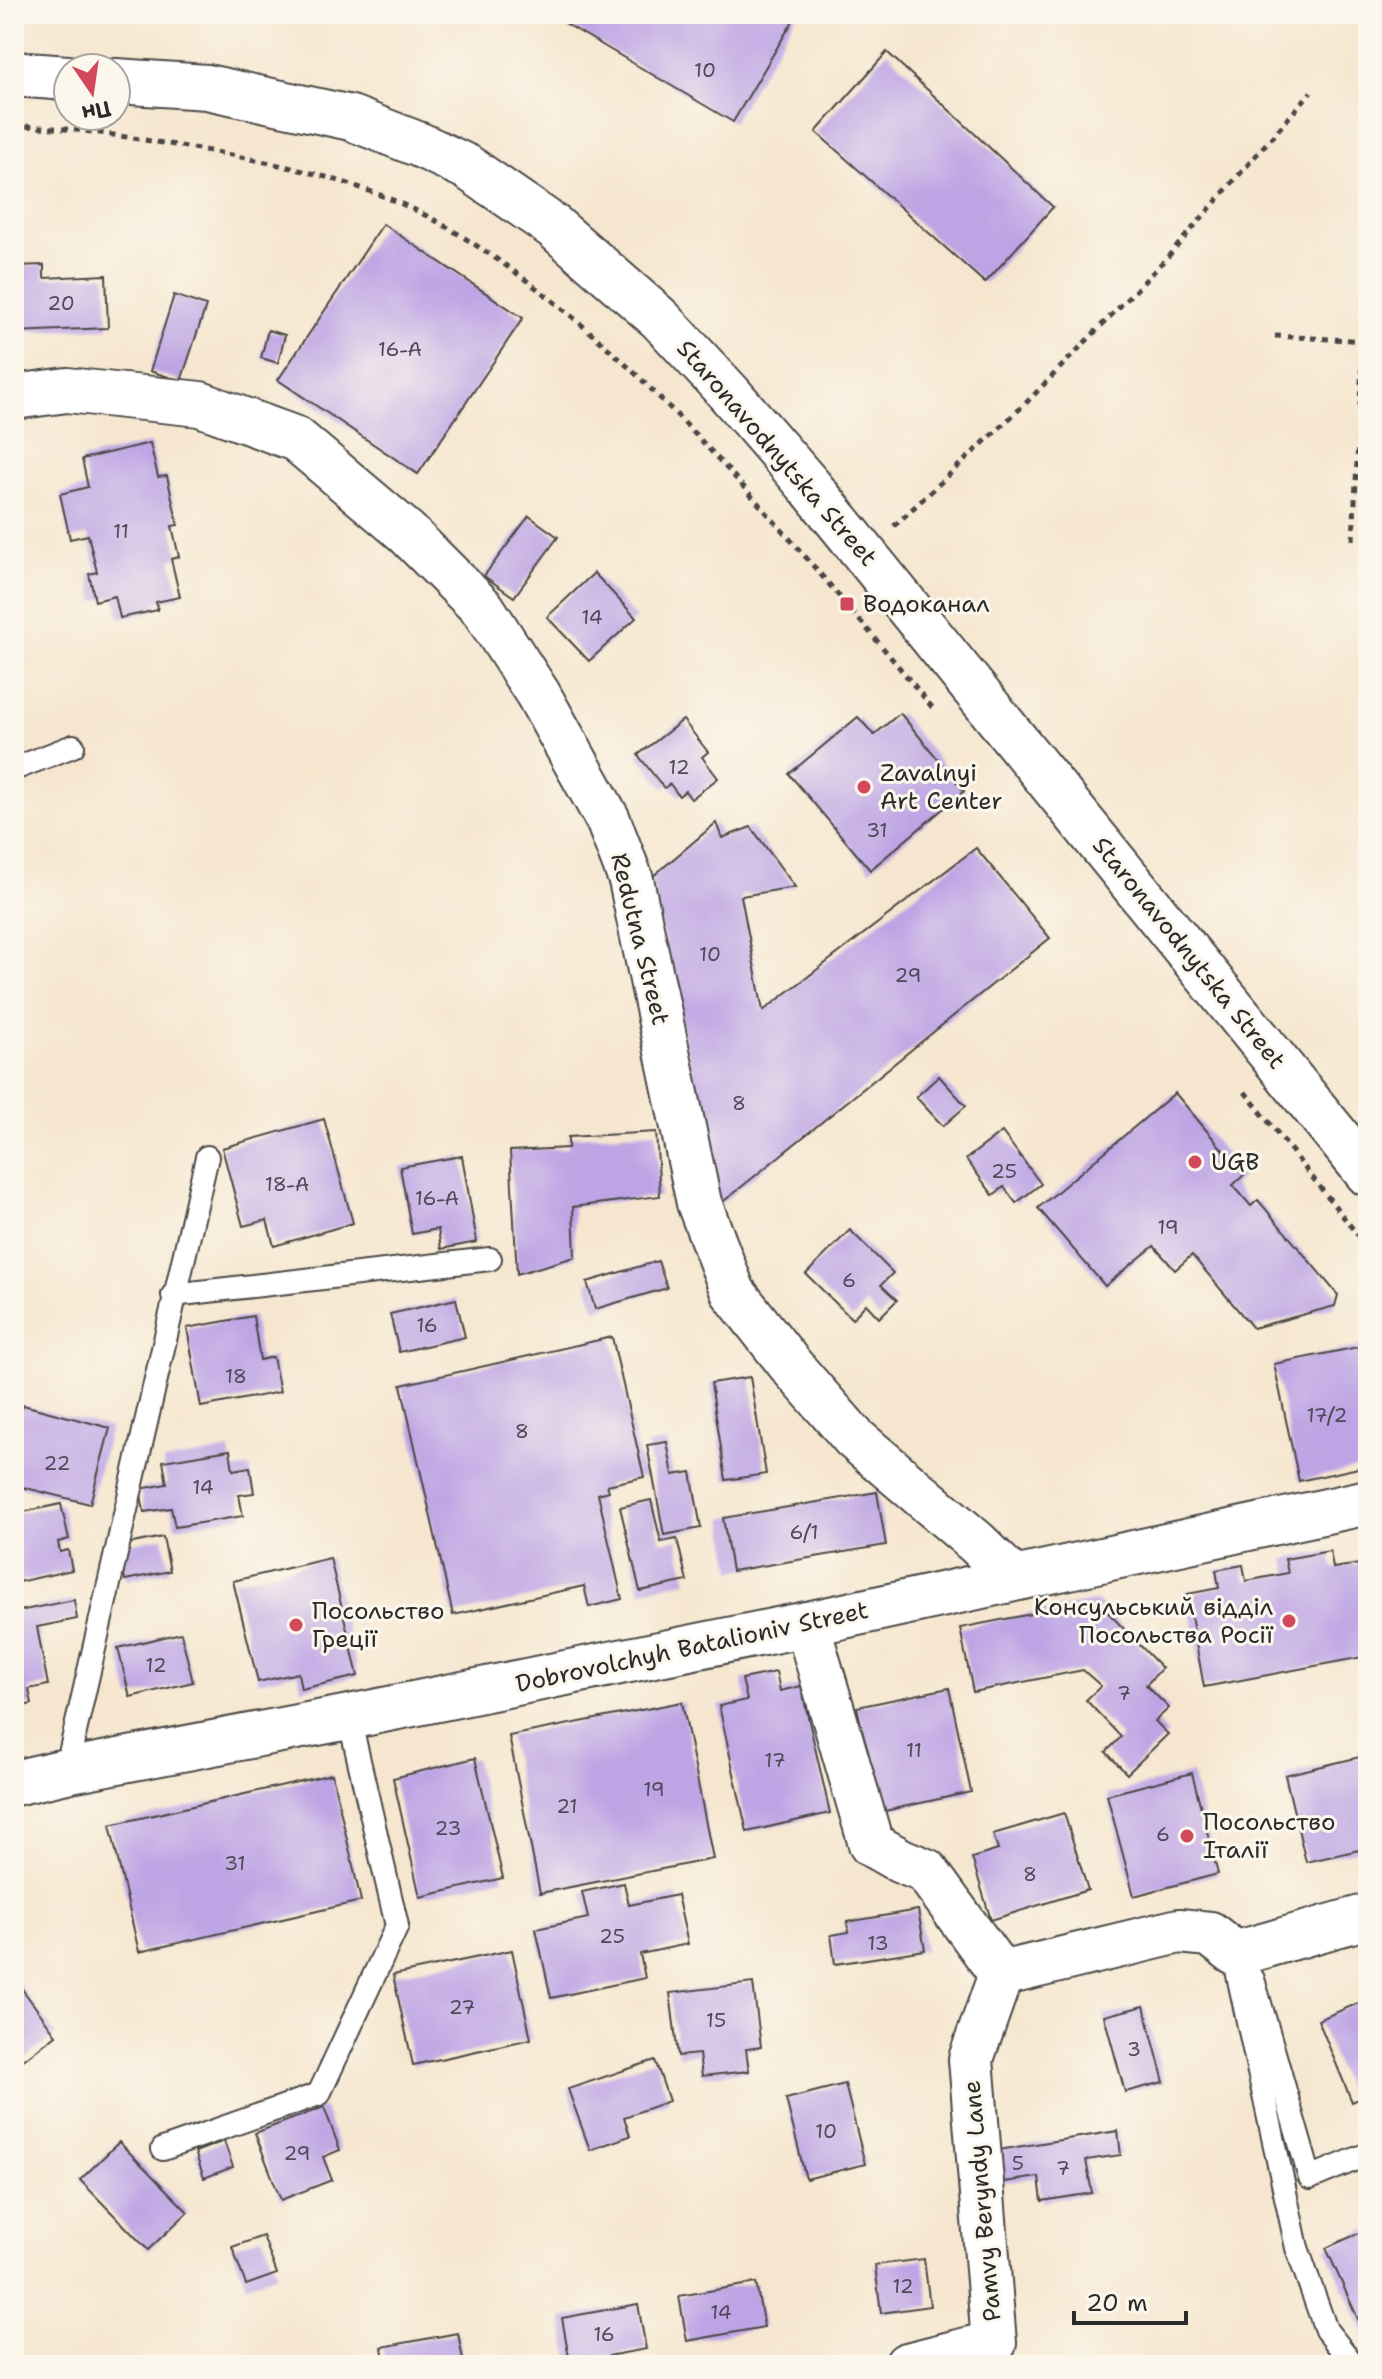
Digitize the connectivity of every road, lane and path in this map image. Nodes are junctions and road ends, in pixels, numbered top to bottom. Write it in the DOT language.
graph roads {
  1 [pos="14,74"];
  2 [pos="52,77"];
  3 [pos="132,82"];
  4 [pos="1311,92"];
  5 [pos="14,126"];
  6 [pos="1368,248"];
  7 [pos="1275,336"];
  8 [pos="1366,341"];
  9 [pos="14,397"];
  10 [pos="894,526"];
  11 [pos="1353,540"];
  12 [pos="938,715"];
  13 [pos="73,746"];
  14 [pos="14,769"];
  15 [pos="1236,1081"];
  16 [pos="207,1157"];
  17 [pos="1368,1174"];
  18 [pos="1368,1248"];
  19 [pos="490,1259"];
  20 [pos="173,1295"];
  21 [pos="1368,1502"];
  22 [pos="1013,1578"];
  23 [pos="807,1624"];
  24 [pos="349,1717"];
  25 [pos="66,1771"];
  26 [pos="14,1783"];
  27 [pos="1368,1916"];
  28 [pos="1239,1952"];
  29 [pos="1001,1974"];
  30 [pos="163,2149"];
  31 [pos="1368,2154"];
  32 [pos="907,2365"];
  33 [pos="1354,2365"];
  1 -- 2 [label="street"];
  3 -- 17 [label="street, Staronavodnytska Street"];
  4 -- 10 [label="path"];
  5 -- 12 [label="path"];
  6 -- 8 [label="path"];
  7 -- 8 [label="path"];
  8 -- 11 [label="path"];
  9 -- 22 [label="street, Redutna Street"];
  13 -- 14 [label="lane"];
  15 -- 18 [label="path"];
  16 -- 20 [label="lane"];
  19 -- 20 [label="lane"];
  20 -- 25 [label="lane"];
  21 -- 22 [label="street, Dobrovolchyh Batalioniv Street"];
  22 -- 23 [label="street, Dobrovolchyh Batalioniv Street"];
  23 -- 24 [label="street, Dobrovolchyh Batalioniv Street"];
  23 -- 29 [label="street"];
  24 -- 25 [label="street, Dobrovolchyh Batalioniv Street"];
  24 -- 30 [label="lane"];
  25 -- 26 [label="street, Dobrovolchyh Batalioniv Street"];
  27 -- 28 [label="street"];
  28 -- 29 [label="street"];
  28 -- 31 [label="lane"];
  28 -- 33 [label="lane"];
  29 -- 32 [label="street, Pamvy Beryndy Lane"];
}
